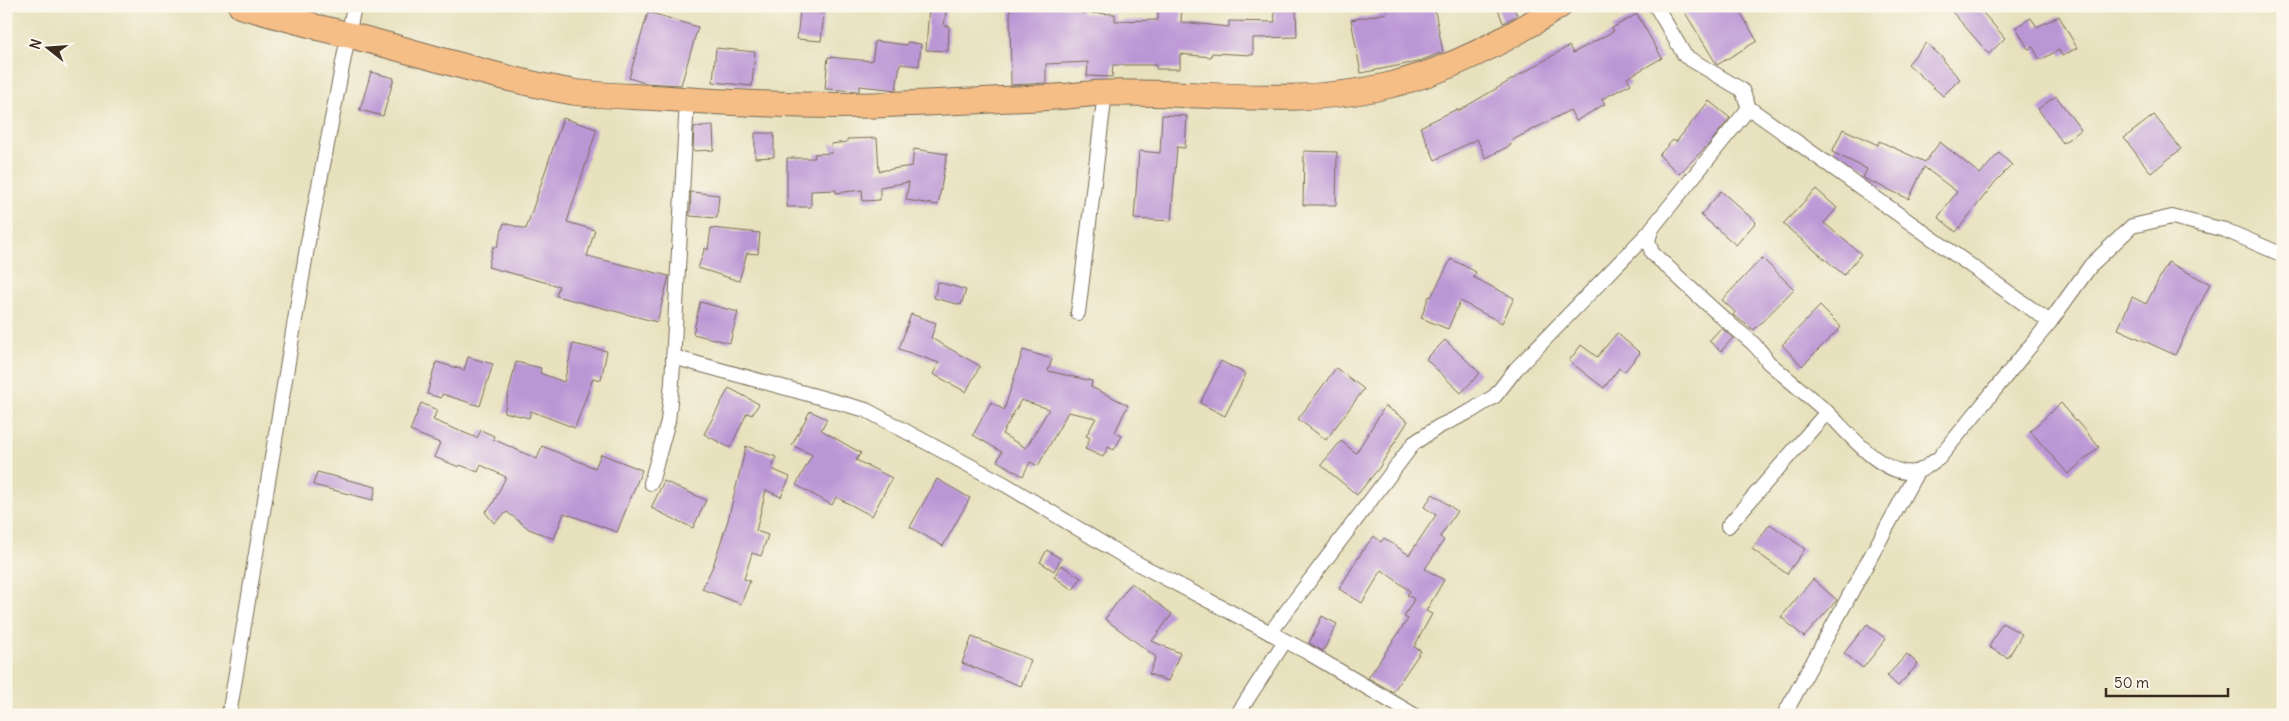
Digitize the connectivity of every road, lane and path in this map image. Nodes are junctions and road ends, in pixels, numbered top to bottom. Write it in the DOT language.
graph roads {
  1 [pos="242,6"];
  2 [pos="354,6"];
  3 [pos="1559,6"];
  4 [pos="1656,6"];
  5 [pos="348,34"];
  6 [pos="1105,93"];
  7 [pos="687,100"];
  8 [pos="1748,108"];
  9 [pos="1652,228"];
  10 [pos="2283,255"];
  11 [pos="1078,313"];
  12 [pos="2050,322"];
  13 [pos="673,357"];
  14 [pos="1827,412"];
  15 [pos="1917,472"];
  16 [pos="651,484"];
  17 [pos="1728,526"];
  18 [pos="1270,633"];
  19 [pos="1286,641"];
  20 [pos="229,715"];
  21 [pos="1237,715"];
  22 [pos="1414,715"];
  23 [pos="1784,715"];
  1 -- 5 [label="highway"];
  2 -- 5 [label="street"];
  3 -- 6 [label="highway"];
  4 -- 8 [label="street"];
  5 -- 7 [label="highway"];
  5 -- 20 [label="street"];
  6 -- 7 [label="highway"];
  6 -- 11 [label="street"];
  7 -- 13 [label="street"];
  8 -- 9 [label="street"];
  8 -- 12 [label="street"];
  9 -- 14 [label="street"];
  9 -- 18 [label="street"];
  10 -- 12 [label="street"];
  12 -- 15 [label="street"];
  13 -- 16 [label="street"];
  13 -- 18 [label="street"];
  14 -- 15 [label="street"];
  14 -- 17 [label="street"];
  15 -- 23 [label="street"];
  18 -- 19 [label="street"];
  19 -- 21 [label="street"];
  19 -- 22 [label="street"];
}
